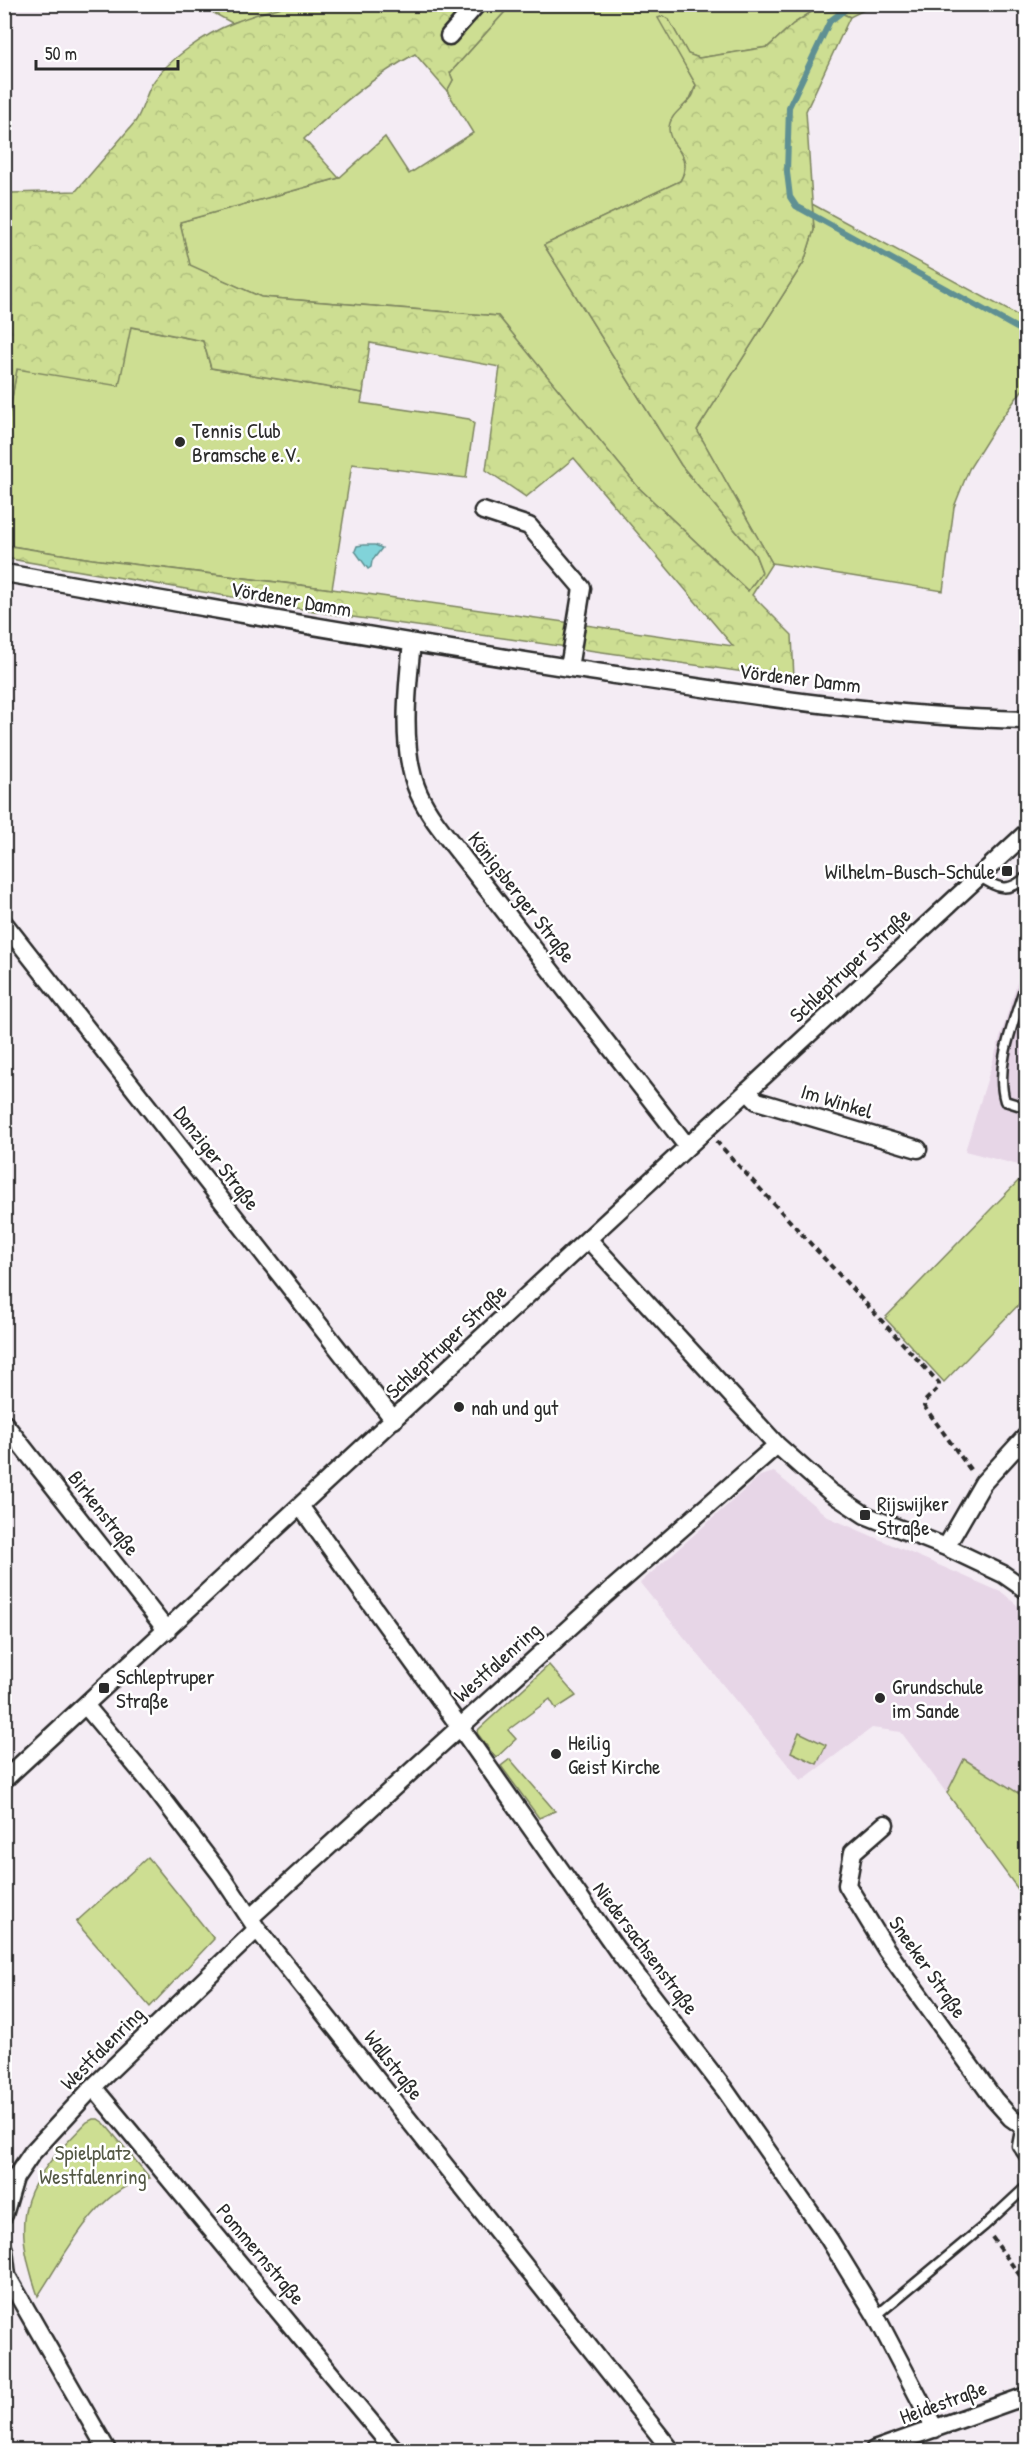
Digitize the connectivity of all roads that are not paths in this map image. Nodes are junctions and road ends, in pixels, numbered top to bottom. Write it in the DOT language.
graph roads {
  1 [pos="477,4"];
  2 [pos="449,36"];
  3 [pos="483,511"];
  4 [pos="4,573"];
  5 [pos="412,643"];
  6 [pos="569,668"];
  7 [pos="1026,720"];
  8 [pos="1026,833"];
  9 [pos="979,876"];
  10 [pos="1024,880"];
  11 [pos="1026,891"];
  12 [pos="4,923"];
  13 [pos="1026,982"];
  14 [pos="747,1091"];
  15 [pos="1024,1107"];
  16 [pos="687,1146"];
  17 [pos="918,1149"];
  18 [pos="588,1239"];
  19 [pos="394,1420"];
  20 [pos="4,1423"];
  21 [pos="1026,1436"];
  22 [pos="777,1445"];
  23 [pos="300,1506"];
  24 [pos="946,1547"];
  25 [pos="1026,1590"];
  26 [pos="167,1631"];
  27 [pos="85,1705"];
  28 [pos="460,1726"];
  29 [pos="4,1780"];
  30 [pos="885,1824"];
  31 [pos="254,1923"];
  32 [pos="93,2087"];
  33 [pos="1024,2124"];
  34 [pos="1026,2159"];
  35 [pos="1026,2187"];
  36 [pos="4,2215"];
  37 [pos="4,2250"];
  38 [pos="6,2278"];
  39 [pos="876,2316"];
  40 [pos="1026,2396"];
  41 [pos="935,2429"];
  42 [pos="107,2451"];
  43 [pos="394,2451"];
  44 [pos="671,2451"];
  45 [pos="874,2451"];
  1 -- 2 [label="street"];
  3 -- 6 [label="street"];
  4 -- 5 [label="street, Vördener Damm"];
  5 -- 6 [label="street, Vördener Damm"];
  5 -- 16 [label="street, Königsberger Straße"];
  6 -- 7 [label="street, Vördener Damm"];
  8 -- 9 [label="street, Schleptruper Straße"];
  9 -- 10 [label="lane"];
  9 -- 14 [label="street, Schleptruper Straße"];
  10 -- 11 [label="lane"];
  12 -- 19 [label="street, Danziger Straße"];
  13 -- 15 [label="lane"];
  14 -- 16 [label="street, Schleptruper Straße"];
  14 -- 17 [label="street, Im Winkel"];
  16 -- 18 [label="street, Schleptruper Straße"];
  18 -- 19 [label="street, Schleptruper Straße"];
  18 -- 22 [label="street"];
  19 -- 23 [label="street, Schleptruper Straße"];
  20 -- 26 [label="street, Birkenstraße"];
  21 -- 24 [label="street"];
  22 -- 24 [label="street"];
  22 -- 28 [label="street, Westfalenring"];
  23 -- 26 [label="street, Schleptruper Straße"];
  23 -- 28 [label="street, Niedersachsenstraße"];
  24 -- 25 [label="street"];
  26 -- 27 [label="street, Schleptruper Straße"];
  27 -- 29 [label="street, Schleptruper Straße"];
  27 -- 31 [label="street, Wallstraße"];
  28 -- 31 [label="street, Westfalenring"];
  28 -- 39 [label="street, Niedersachsenstraße"];
  30 -- 33 [label="street, Sneeker Straße"];
  31 -- 32 [label="street, Westfalenring"];
  31 -- 44 [label="street, Wallstraße"];
  32 -- 36 [label="street, Westfalenring"];
  32 -- 43 [label="street, Pommernstraße"];
  33 -- 34 [label="lane"];
  35 -- 39 [label="lane"];
  37 -- 38 [label="street"];
  38 -- 42 [label="street"];
  39 -- 41 [label="street, Niedersachsenstraße"];
  40 -- 41 [label="street, Heidestraße"];
  41 -- 45 [label="street, Heidestraße"];
}
